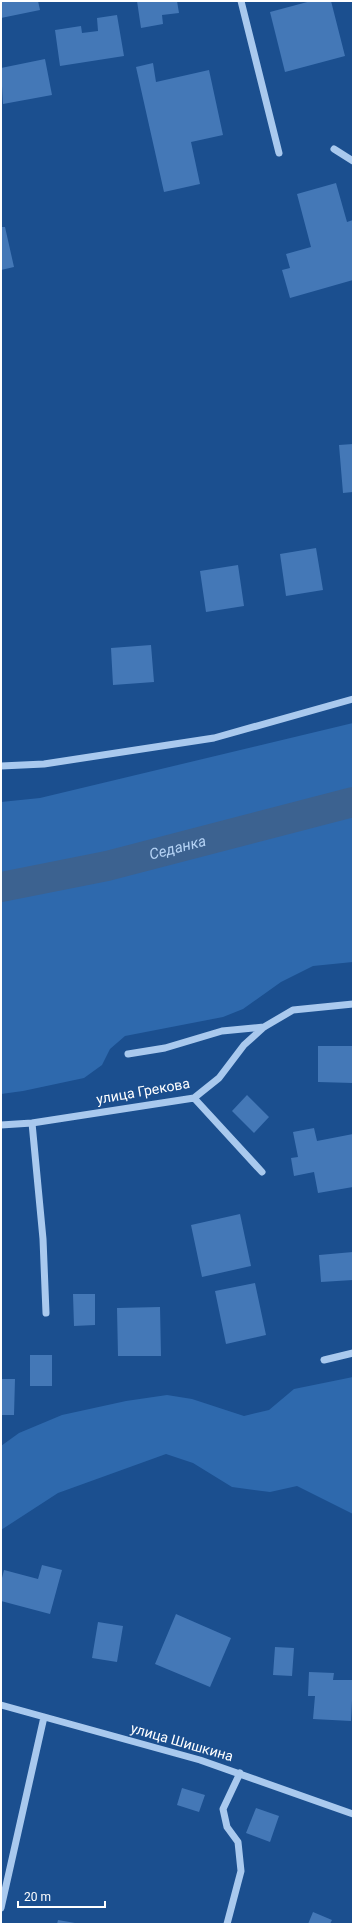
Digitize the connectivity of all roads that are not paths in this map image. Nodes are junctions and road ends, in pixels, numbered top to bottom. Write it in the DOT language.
graph roads {
  1 [pos="241,1"];
  2 [pos="334,149"];
  3 [pos="279,153"];
  4 [pos="353,161"];
  5 [pos="353,699"];
  6 [pos="1,766"];
  7 [pos="353,1004"];
  8 [pos="264,1026"];
  9 [pos="128,1054"];
  10 [pos="194,1098"];
  11 [pos="32,1122"];
  12 [pos="1,1125"];
  13 [pos="262,1172"];
  14 [pos="46,1313"];
  15 [pos="353,1352"];
  16 [pos="324,1360"];
  17 [pos="1,1705"];
  18 [pos="44,1717"];
  19 [pos="240,1773"];
  20 [pos="353,1814"];
  21 [pos="1,1908"];
  22 [pos="227,1924"];
  1 -- 3 [label="street"];
  2 -- 4 [label="street"];
  5 -- 6 [label="street"];
  7 -- 8 [label="street, улица Грекова"];
  8 -- 9 [label="street"];
  8 -- 10 [label="street, улица Грекова"];
  10 -- 11 [label="street, улица Грекова"];
  10 -- 13 [label="street"];
  11 -- 12 [label="street, улица Грекова"];
  11 -- 14 [label="street"];
  15 -- 16 [label="street"];
  17 -- 18 [label="street, улица Шишкина"];
  18 -- 19 [label="street, улица Шишкина"];
  18 -- 21 [label="street"];
  19 -- 20 [label="street, улица Шишкина"];
  19 -- 22 [label="street"];
}
